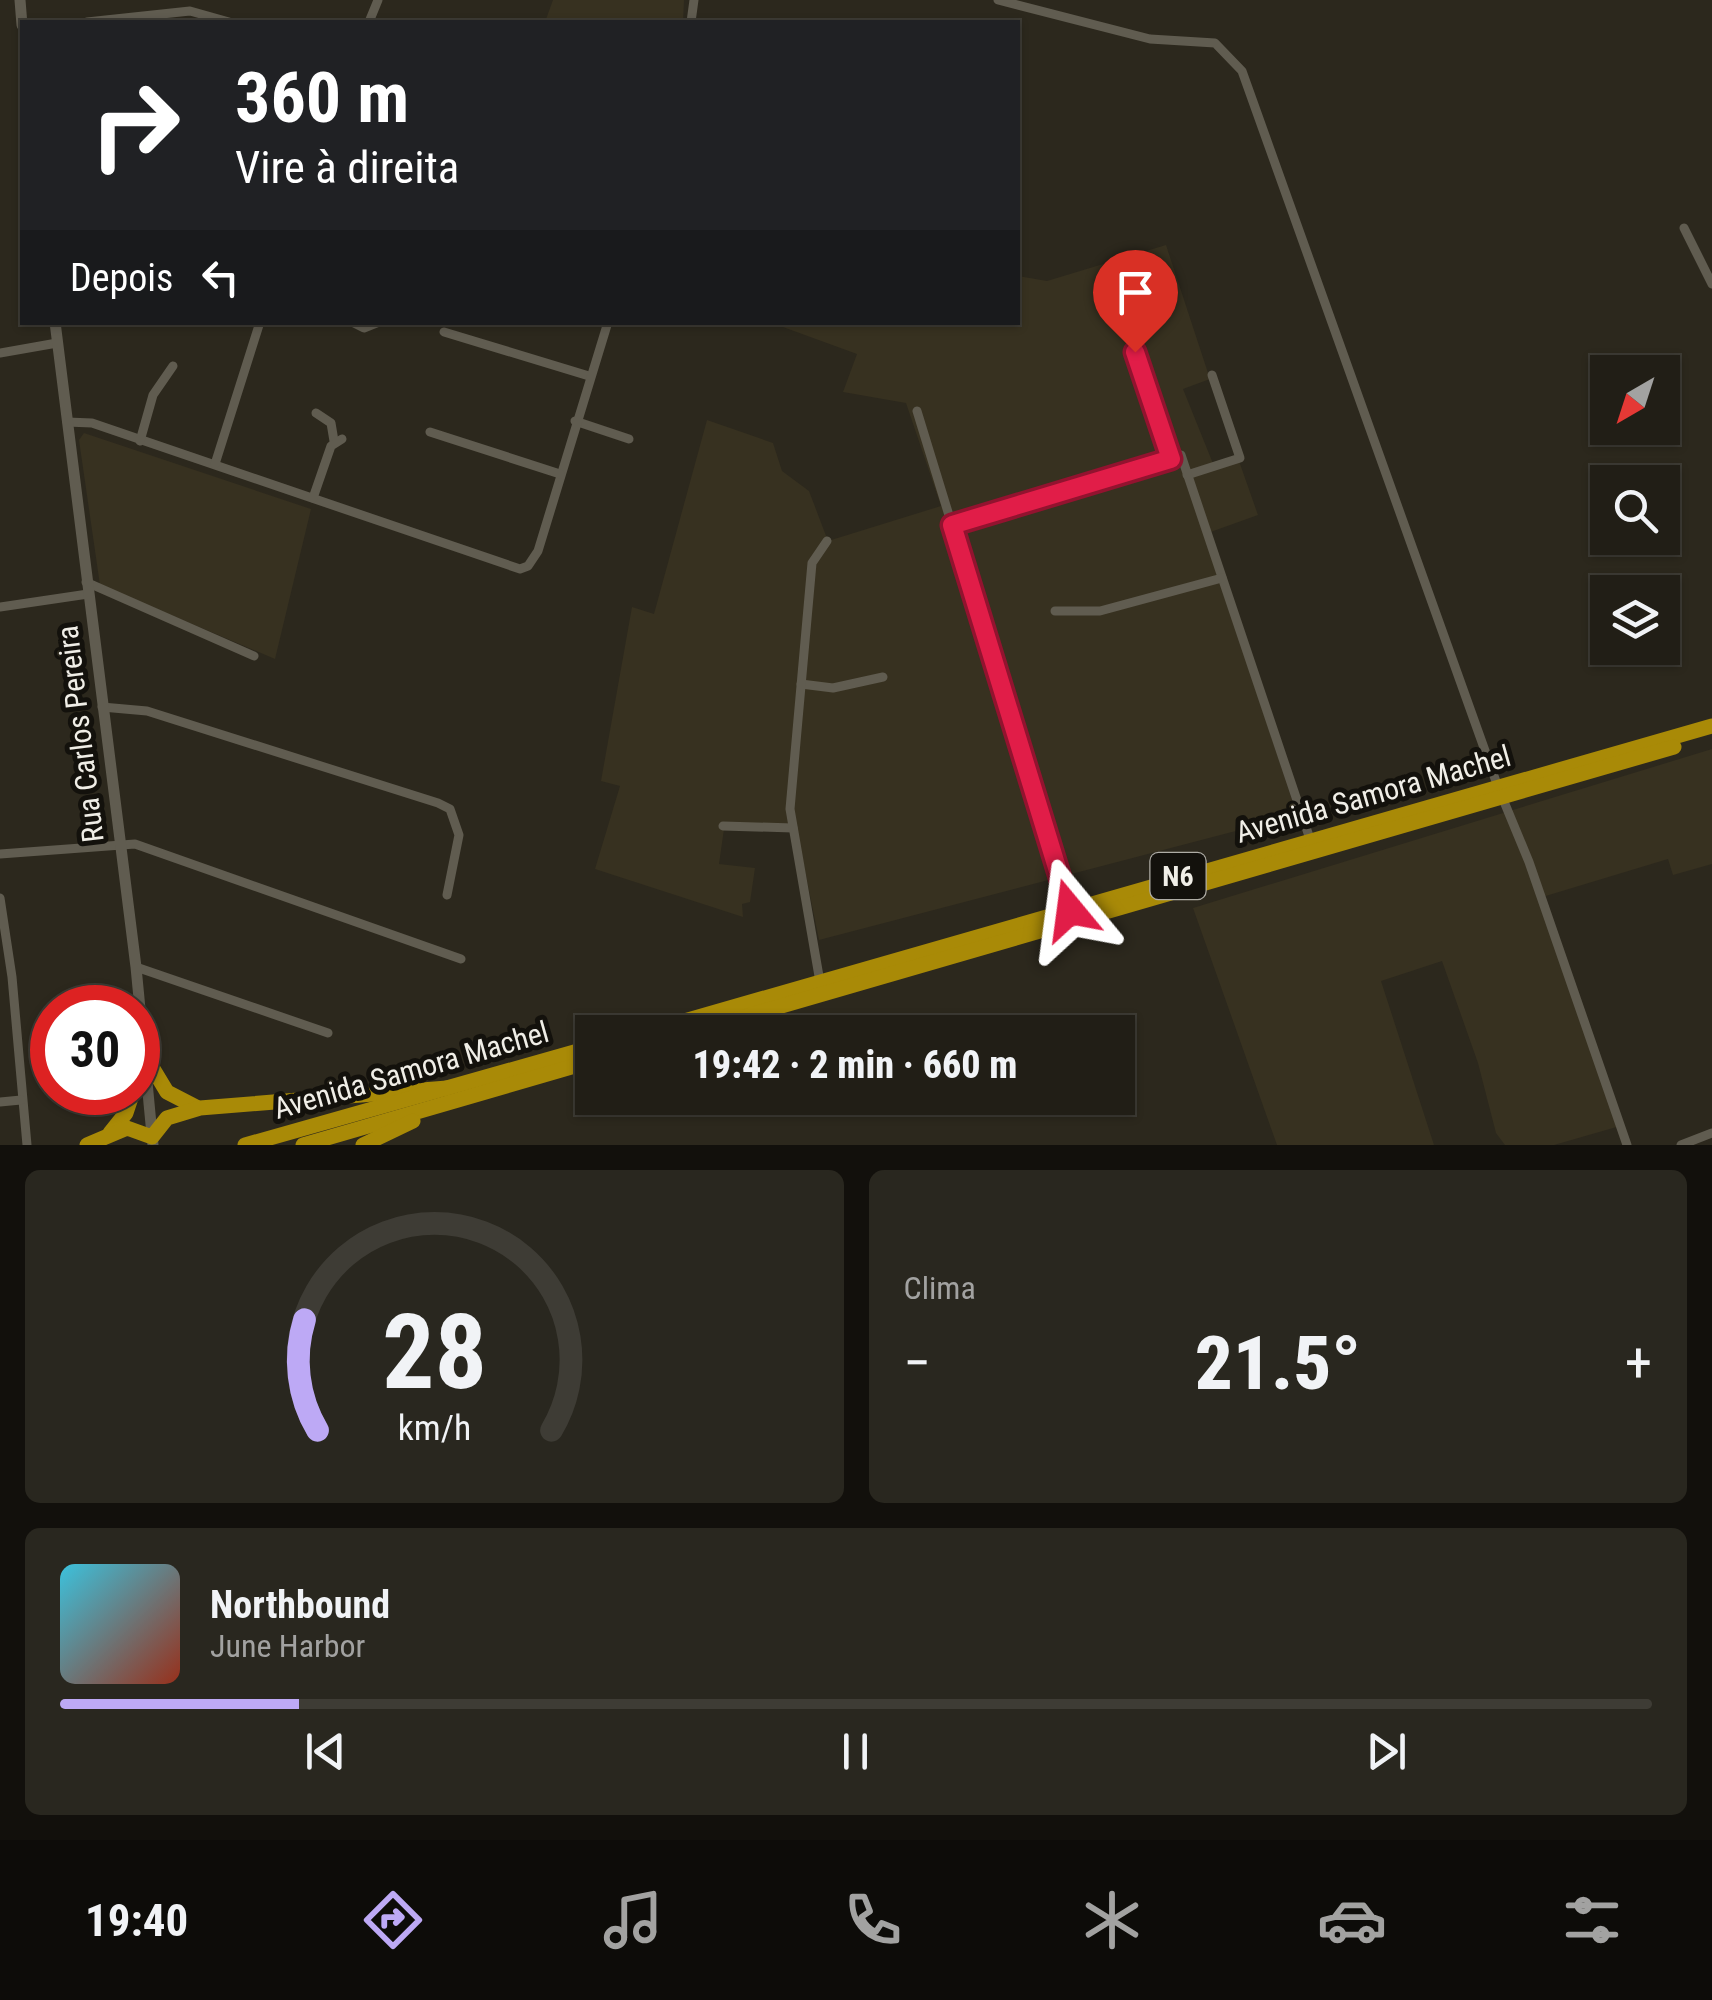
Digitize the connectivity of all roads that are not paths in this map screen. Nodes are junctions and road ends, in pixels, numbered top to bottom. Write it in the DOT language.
graph roads {
  1 [pos="998,0"];
  2 [pos="190,5"];
  3 [pos="99,20"];
  4 [pos="224,20"];
  5 [pos="1684,228"];
  6 [pos="1111,280"];
  7 [pos="1712,284"];
  8 [pos="55,325"];
  9 [pos="259,325"];
  10 [pos="607,325"];
  11 [pos="444,332"];
  12 [pos="57,343"];
  13 [pos="0,353"];
  14 [pos="172,366"];
  15 [pos="589,376"];
  16 [pos="1212,376"];
  17 [pos="917,411"];
  18 [pos="316,413"];
  19 [pos="575,421"];
  20 [pos="66,422"];
  21 [pos="430,432"];
  22 [pos="629,440"];
  23 [pos="140,441"];
  24 [pos="1171,459"];
  25 [pos="216,464"];
  26 [pos="560,474"];
  27 [pos="1188,476"];
  28 [pos="313,498"];
  29 [pos="952,525"];
  30 [pos="827,542"];
  31 [pos="1222,578"];
  32 [pos="87,588"];
  33 [pos="0,607"];
  34 [pos="1055,611"];
  35 [pos="254,656"];
  36 [pos="882,677"];
  37 [pos="802,684"];
  38 [pos="102,707"];
  39 [pos="1712,726"];
  40 [pos="1712,737"];
  41 [pos="1500,793"];
  42 [pos="723,826"];
  43 [pos="792,828"];
  44 [pos="1310,842"];
  45 [pos="117,843"];
  46 [pos="0,854"];
  47 [pos="447,895"];
  48 [pos="0,898"];
  49 [pos="1070,910"];
  50 [pos="461,960"];
  51 [pos="136,966"];
  52 [pos="820,982"];
  53 [pos="137,985"];
  54 [pos="705,1015"];
  55 [pos="749,1015"];
  56 [pos="328,1034"];
  57 [pos="575,1053"];
  58 [pos="575,1066"];
  59 [pos="160,1081"];
  60 [pos="447,1088"];
  61 [pos="22,1100"];
  62 [pos="0,1102"];
  63 [pos="438,1107"];
  64 [pos="200,1108"];
  65 [pos="124,1115"];
  66 [pos="150,1115"];
  67 [pos="110,1132"];
  68 [pos="1712,1133"];
  69 [pos="153,1141"];
  70 [pos="27,1145"];
  71 [pos="87,1145"];
  72 [pos="245,1145"];
  73 [pos="302,1145"];
  74 [pos="363,1145"];
  75 [pos="1627,1145"];
  76 [pos="1680,1145"];
  1 -- 41 [label="street"];
  2 -- 3 [label="street"];
  2 -- 4 [label="street"];
  5 -- 7 [label="street"];
  6 -- 24 [label="street"];
  8 -- 12 [label="main road, Rua Carlos Pereira"];
  9 -- 25 [label="street"];
  10 -- 15 [label="street"];
  11 -- 15 [label="street"];
  12 -- 13 [label="street"];
  12 -- 20 [label="main road, Rua Carlos Pereira"];
  14 -- 23 [label="street"];
  15 -- 19 [label="street"];
  16 -- 27 [label="street"];
  17 -- 29 [label="street"];
  18 -- 28 [label="street"];
  19 -- 22 [label="street"];
  19 -- 26 [label="street"];
  20 -- 23 [label="street"];
  20 -- 32 [label="main road, Rua Carlos Pereira"];
  21 -- 26 [label="street"];
  23 -- 25 [label="street"];
  24 -- 27 [label="street"];
  24 -- 29 [label="street"];
  25 -- 28 [label="street"];
  26 -- 28 [label="street"];
  27 -- 31 [label="street"];
  29 -- 49 [label="street"];
  30 -- 37 [label="street"];
  31 -- 34 [label="street"];
  31 -- 44 [label="street"];
  32 -- 33 [label="street"];
  32 -- 35 [label="street"];
  32 -- 38 [label="main road, Rua Carlos Pereira"];
  36 -- 37 [label="street"];
  37 -- 43 [label="street"];
  38 -- 45 [label="main road, Rua Carlos Pereira"];
  38 -- 47 [label="street"];
  39 -- 41 [label="highway, Avenida Samora Machel / N6"];
  40 -- 41 [label="highway, Avenida Samora Machel / N6"];
  41 -- 44 [label="highway, Avenida Samora Machel / N6"];
  41 -- 55 [label="highway, Avenida Samora Machel / N6"];
  41 -- 75 [label="street"];
  42 -- 43 [label="street"];
  43 -- 52 [label="street"];
  44 -- 49 [label="highway, Avenida Samora Machel / N6"];
  45 -- 46 [label="street"];
  45 -- 50 [label="street"];
  45 -- 51 [label="main road, Rua Carlos Pereira"];
  48 -- 61 [label="street"];
  49 -- 52 [label="highway, Avenida Samora Machel / N6"];
  51 -- 53 [label="main road, Rua Carlos Pereira"];
  51 -- 56 [label="street"];
  52 -- 54 [label="highway, Avenida Samora Machel / N6"];
  57 -- 60 [label="highway, Avenida Samora Machel"];
  58 -- 63 [label="highway, Avenida Samora Machel"];
  59 -- 64 [label="highway"];
  60 -- 64 [label="highway"];
  60 -- 72 [label="highway, Avenida Samora Machel"];
  61 -- 62 [label="street"];
  61 -- 70 [label="street"];
  63 -- 73 [label="highway, Avenida Samora Machel"];
  63 -- 74 [label="highway"];
  64 -- 69 [label="highway"];
  65 -- 67 [label="highway"];
  66 -- 69 [label="main road, Rua Carlos Pereira"];
  67 -- 69 [label="highway"];
  67 -- 71 [label="highway"];
  68 -- 76 [label="street"];
}
